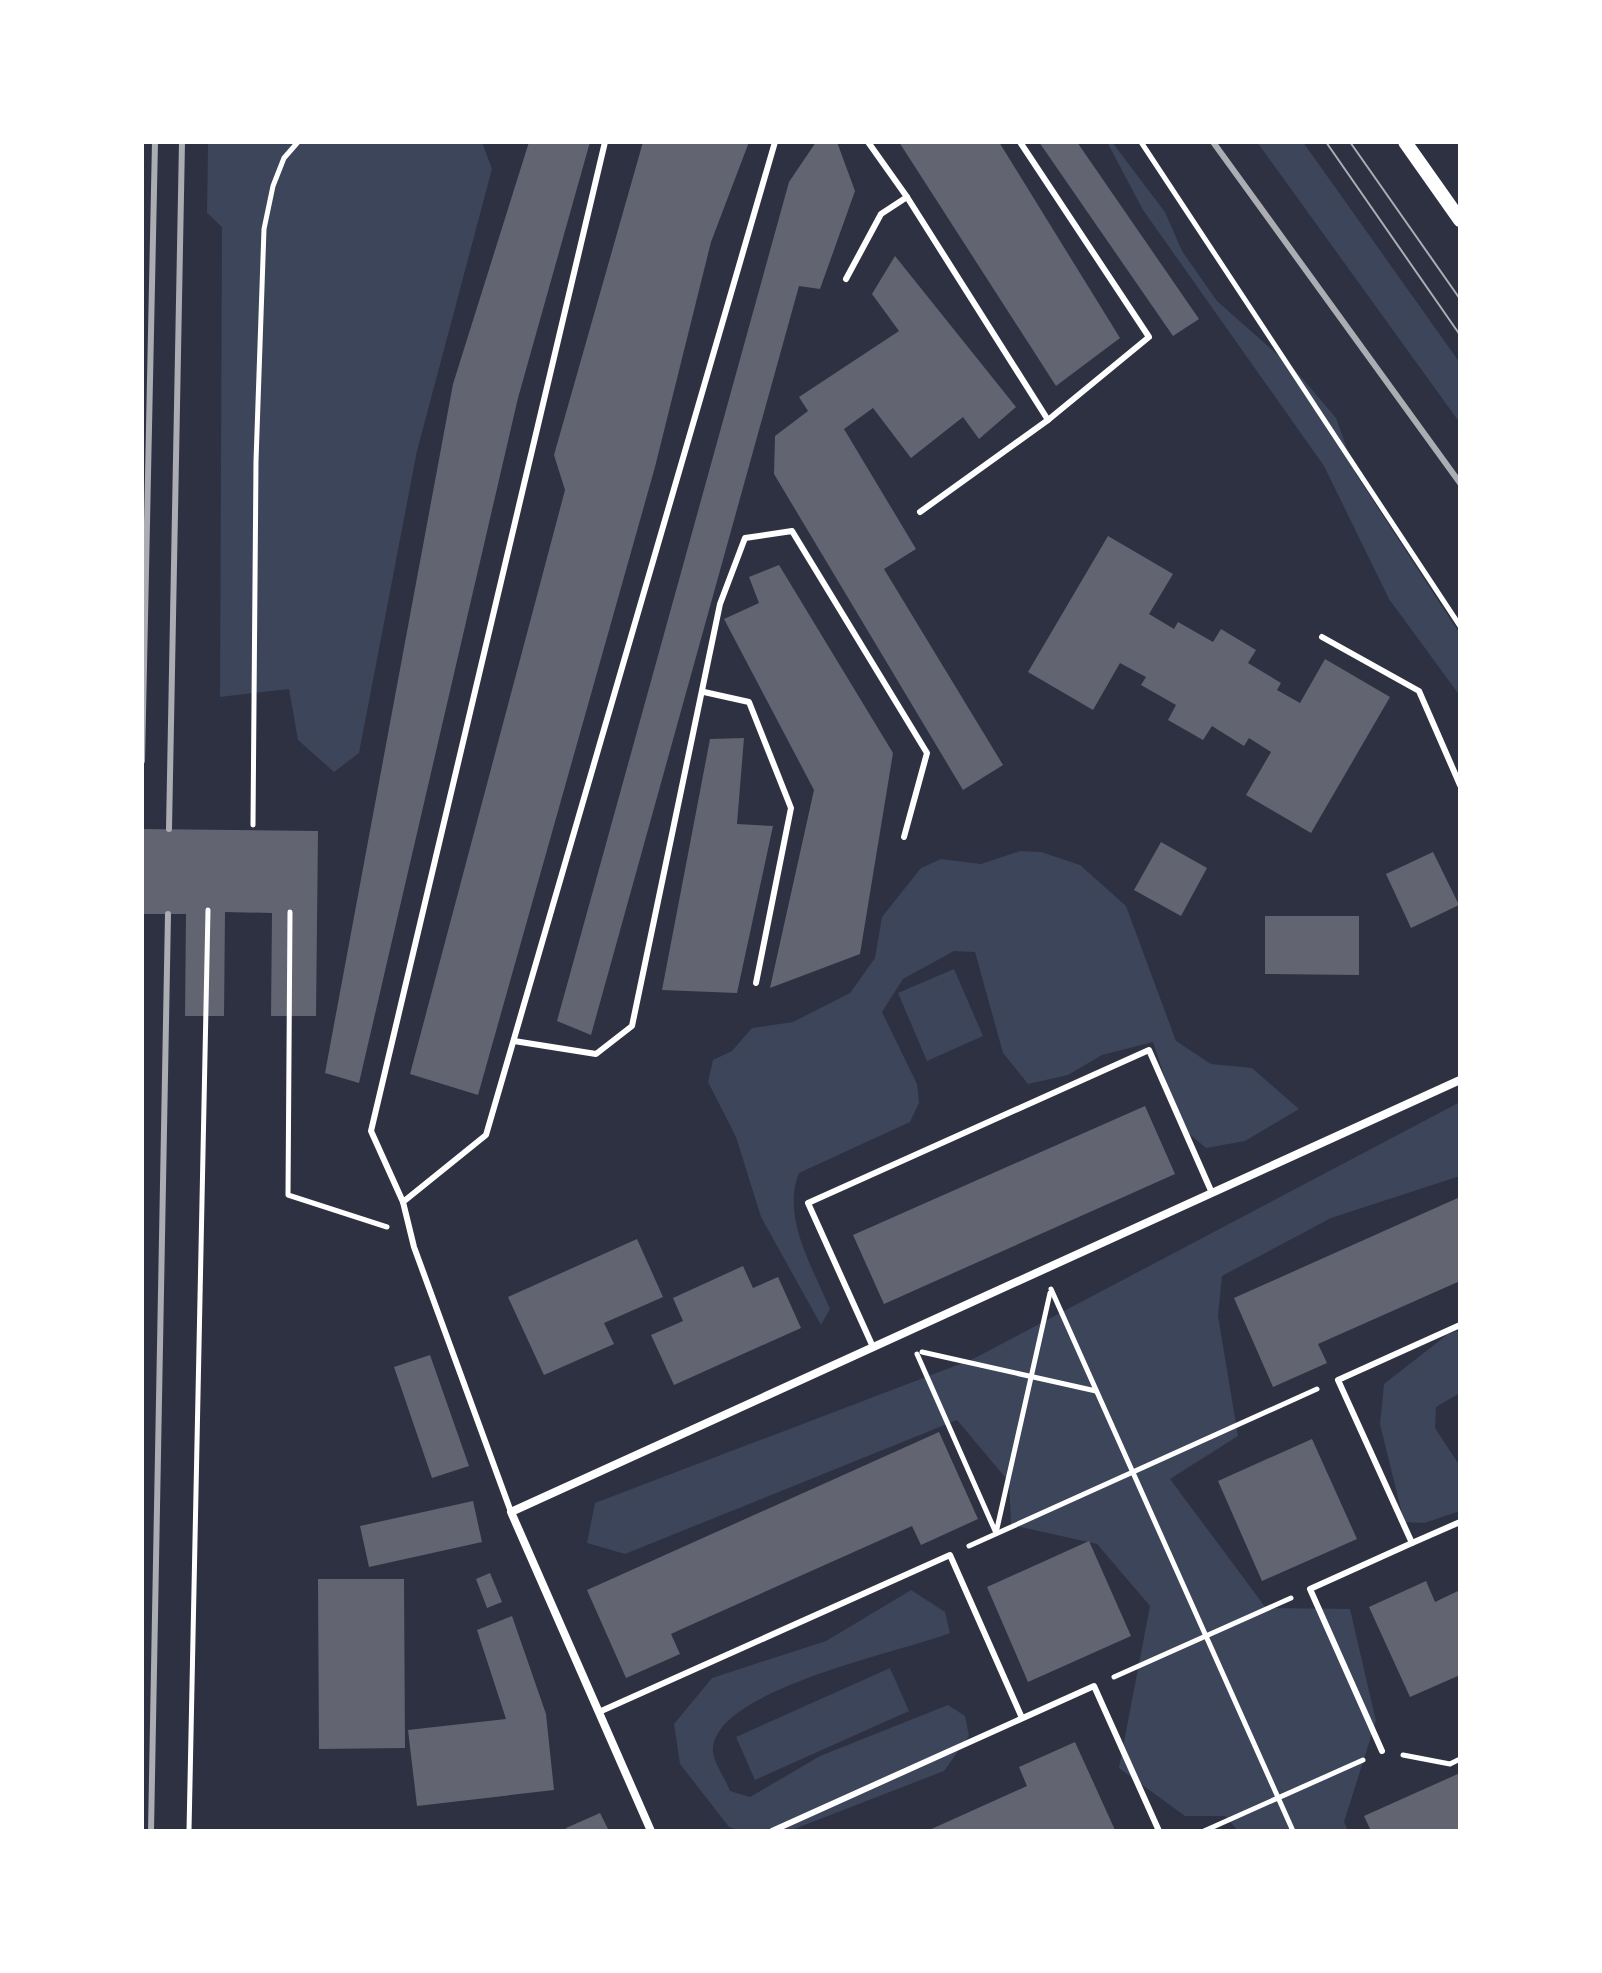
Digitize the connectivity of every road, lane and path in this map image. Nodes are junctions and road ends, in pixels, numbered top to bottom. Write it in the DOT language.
graph roads {
  1 [pos="298,142"];
  2 [pos="605,142"];
  3 [pos="775,142"];
  4 [pos="868,142"];
  5 [pos="1020,142"];
  6 [pos="1141,142"];
  7 [pos="1405,142"];
  8 [pos="907,197"];
  9 [pos="1460,220"];
  10 [pos="846,279"];
  11 [pos="1048,420"];
  12 [pos="920,512"];
  13 [pos="1460,626"];
  14 [pos="1322,637"];
  15 [pos="704,692"];
  16 [pos="1460,785"];
  17 [pos="253,825"];
  18 [pos="904,837"];
  19 [pos="208,910"];
  20 [pos="290,912"];
  21 [pos="756,983"];
  22 [pos="514,1041"];
  23 [pos="1460,1080"];
  24 [pos="1212,1193"];
  25 [pos="403,1202"];
  26 [pos="414,1247"];
  27 [pos="1460,1325"];
  28 [pos="873,1347"];
  29 [pos="1032,1377"];
  30 [pos="1338,1380"];
  31 [pos="1097,1391"];
  32 [pos="1133,1472"];
  33 [pos="511,1512"];
  34 [pos="1460,1522"];
  35 [pos="996,1533"];
  36 [pos="1412,1543"];
  37 [pos="950,1555"];
  38 [pos="1310,1589"];
  39 [pos="1206,1636"];
  40 [pos="1094,1686"];
  41 [pos="599,1712"];
  42 [pos="1022,1718"];
  43 [pos="1382,1751"];
  44 [pos="1460,1759"];
  45 [pos="1278,1798"];
  46 [pos="189,1831"];
  47 [pos="651,1831"];
  48 [pos="772,1831"];
  49 [pos="1159,1831"];
  50 [pos="1204,1831"];
  51 [pos="1293,1831"];
  1 -- 17 [label="path"];
  2 -- 25 [label="lane"];
  3 -- 22 [label="lane"];
  4 -- 8 [label="lane"];
  5 -- 11 [label="lane"];
  6 -- 13 [label="path"];
  7 -- 9 [label="street"];
  8 -- 10 [label="lane"];
  8 -- 11 [label="lane"];
  11 -- 12 [label="lane"];
  14 -- 16 [label="lane"];
  15 -- 18 [label="lane"];
  15 -- 21 [label="lane"];
  15 -- 22 [label="lane"];
  19 -- 46 [label="path"];
  20 -- 26 [label="path"];
  22 -- 25 [label="lane"];
  23 -- 24 [label="street"];
  24 -- 28 [label="street"];
  24 -- 28 [label="lane"];
  25 -- 26 [label="lane"];
  26 -- 33 [label="lane"];
  27 -- 30 [label="lane"];
  28 -- 33 [label="street"];
  29 -- 31 [label="path"];
  29 -- 31 [label="path"];
  29 -- 35 [label="path"];
  29 -- 35 [label="path"];
  30 -- 32 [label="path"];
  30 -- 36 [label="lane"];
  31 -- 32 [label="path"];
  32 -- 35 [label="path"];
  32 -- 39 [label="path"];
  33 -- 41 [label="street"];
  34 -- 36 [label="lane"];
  35 -- 37 [label="path"];
  36 -- 38 [label="lane"];
  37 -- 41 [label="lane"];
  37 -- 42 [label="lane"];
  38 -- 39 [label="path"];
  38 -- 43 [label="lane"];
  39 -- 40 [label="path"];
  39 -- 45 [label="path"];
  40 -- 42 [label="lane"];
  40 -- 49 [label="lane"];
  41 -- 47 [label="street"];
  42 -- 48 [label="lane"];
  43 -- 44 [label="path"];
  43 -- 45 [label="path"];
  45 -- 50 [label="path"];
  45 -- 51 [label="path"];
}
